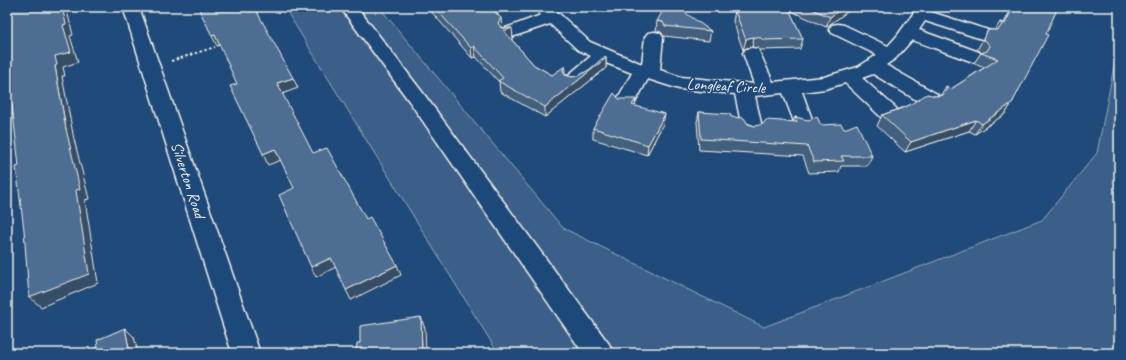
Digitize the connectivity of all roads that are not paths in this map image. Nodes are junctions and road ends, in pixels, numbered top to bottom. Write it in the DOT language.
graph roads {
  1 [pos="131,7"];
  2 [pos="348,7"];
  3 [pos="552,11"];
  4 [pos="923,11"];
  5 [pos="838,30"];
  6 [pos="908,32"];
  7 [pos="509,33"];
  8 [pos="985,35"];
  9 [pos="654,37"];
  10 [pos="752,53"];
  11 [pos="890,54"];
  12 [pos="604,55"];
  13 [pos="973,56"];
  14 [pos="873,66"];
  15 [pos="646,72"];
  16 [pos="849,76"];
  17 [pos="573,81"];
  18 [pos="790,86"];
  19 [pos="744,89"];
  20 [pos="766,89"];
  21 [pos="930,99"];
  22 [pos="625,103"];
  23 [pos="889,113"];
  24 [pos="803,122"];
  25 [pos="752,128"];
  26 [pos="246,353"];
  27 [pos="599,353"];
  1 -- 26 [label="street, Silverton Road"];
  2 -- 27 [label="street"];
  3 -- 7 [label="street"];
  3 -- 12 [label="street, Longleaf Circle"];
  4 -- 6 [label="street, Longleaf Circle"];
  4 -- 8 [label="street"];
  5 -- 11 [label="street"];
  6 -- 11 [label="street, Longleaf Circle"];
  6 -- 13 [label="street"];
  9 -- 15 [label="street"];
  10 -- 20 [label="street"];
  11 -- 14 [label="street, Longleaf Circle"];
  12 -- 15 [label="street, Longleaf Circle"];
  12 -- 17 [label="street"];
  14 -- 16 [label="street, Longleaf Circle"];
  14 -- 21 [label="street"];
  15 -- 19 [label="street, Longleaf Circle"];
  15 -- 22 [label="street"];
  16 -- 18 [label="street, Longleaf Circle"];
  16 -- 23 [label="street"];
  18 -- 20 [label="street, Longleaf Circle"];
  18 -- 24 [label="street"];
  19 -- 20 [label="street, Longleaf Circle"];
  19 -- 25 [label="street"];
}
